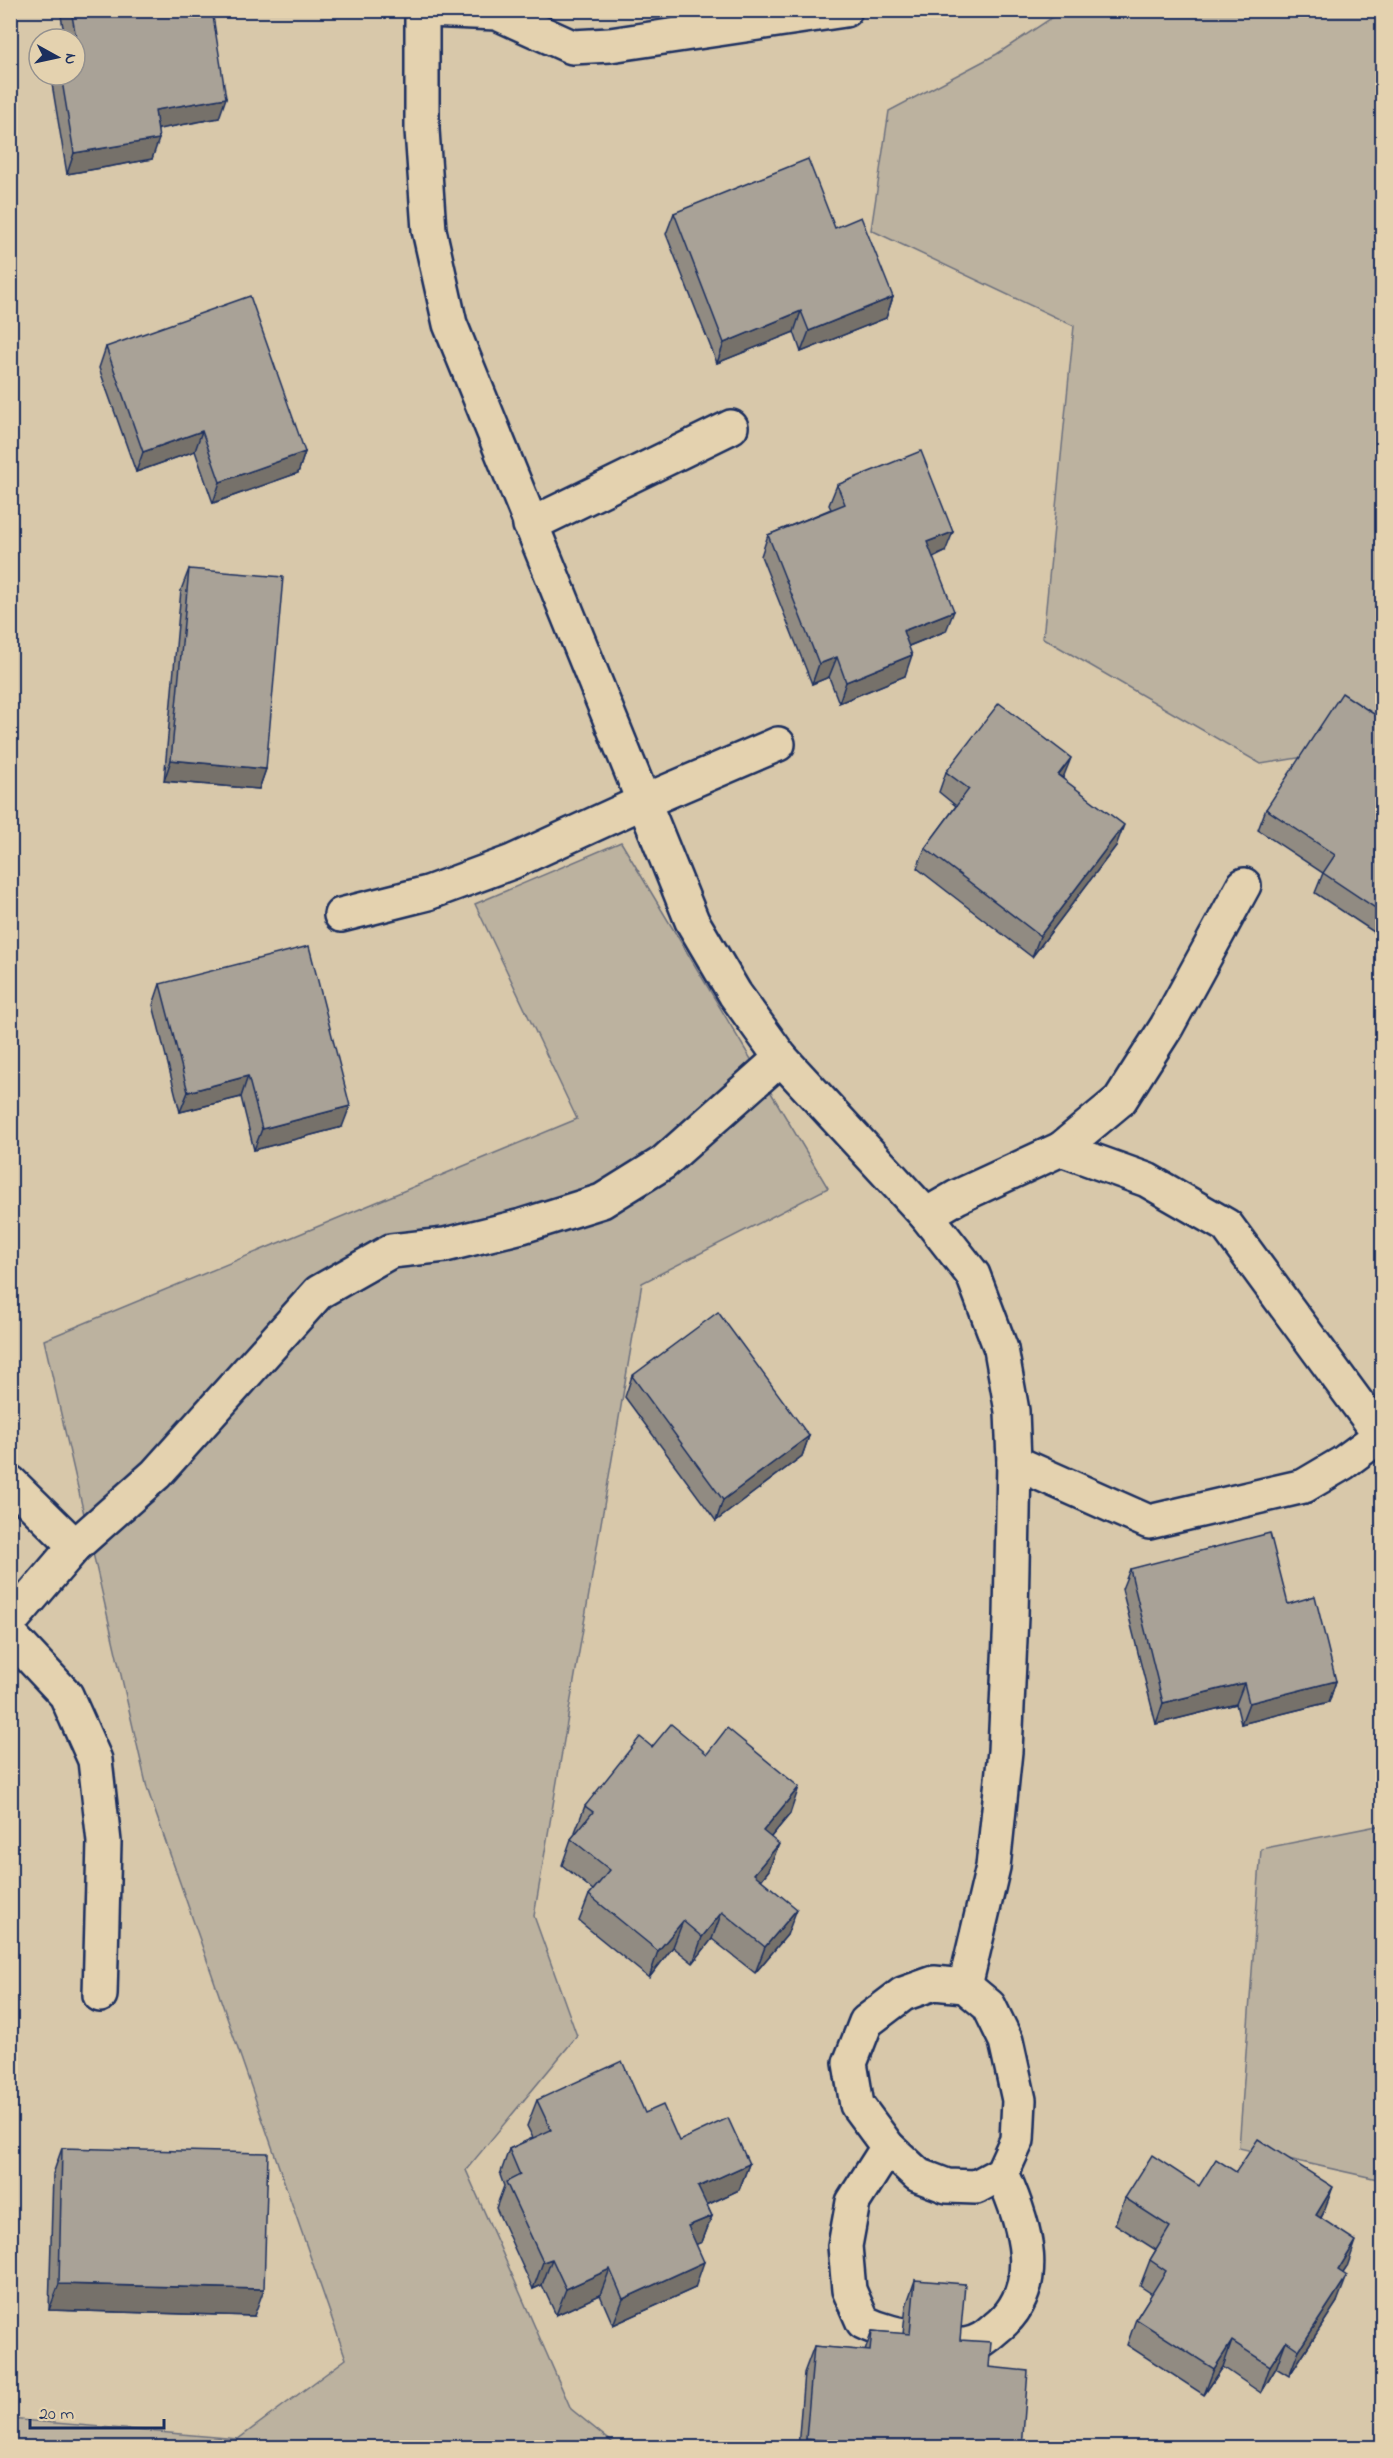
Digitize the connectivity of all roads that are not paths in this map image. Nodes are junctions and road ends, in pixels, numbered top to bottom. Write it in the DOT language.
graph roads {
  1 [pos="424,10"];
  2 [pos="845,10"];
  3 [pos="498,12"];
  4 [pos="731,427"];
  5 [pos="530,525"];
  6 [pos="778,744"];
  7 [pos="645,801"];
  8 [pos="1245,885"];
  9 [pos="341,915"];
  10 [pos="781,1058"];
  11 [pos="1061,1149"];
  12 [pos="926,1215"];
  13 [pos="1382,1436"];
  14 [pos="1014,1462"];
  15 [pos="10,1482"];
  16 [pos="75,1546"];
  17 [pos="10,1622"];
  18 [pos="10,1635"];
  19 [pos="965,1986"];
  20 [pos="100,1995"];
  21 [pos="888,2147"];
  22 [pos="1002,2173"];
  1 -- 3 [label="street"];
  1 -- 5 [label="street"];
  2 -- 3 [label="street"];
  4 -- 5 [label="street"];
  5 -- 7 [label="street"];
  6 -- 7 [label="street"];
  7 -- 9 [label="street"];
  7 -- 10 [label="street"];
  8 -- 11 [label="street"];
  10 -- 12 [label="street"];
  10 -- 16 [label="street"];
  11 -- 12 [label="street"];
  11 -- 13 [label="street"];
  12 -- 14 [label="street"];
  13 -- 14 [label="street"];
  14 -- 19 [label="street"];
  15 -- 16 [label="street"];
  16 -- 17 [label="street"];
  18 -- 20 [label="street"];
  19 -- 21 [label="street"];
  19 -- 22 [label="street"];
  21 -- 22 [label="street"];
  21 -- 22 [label="street"];
}
